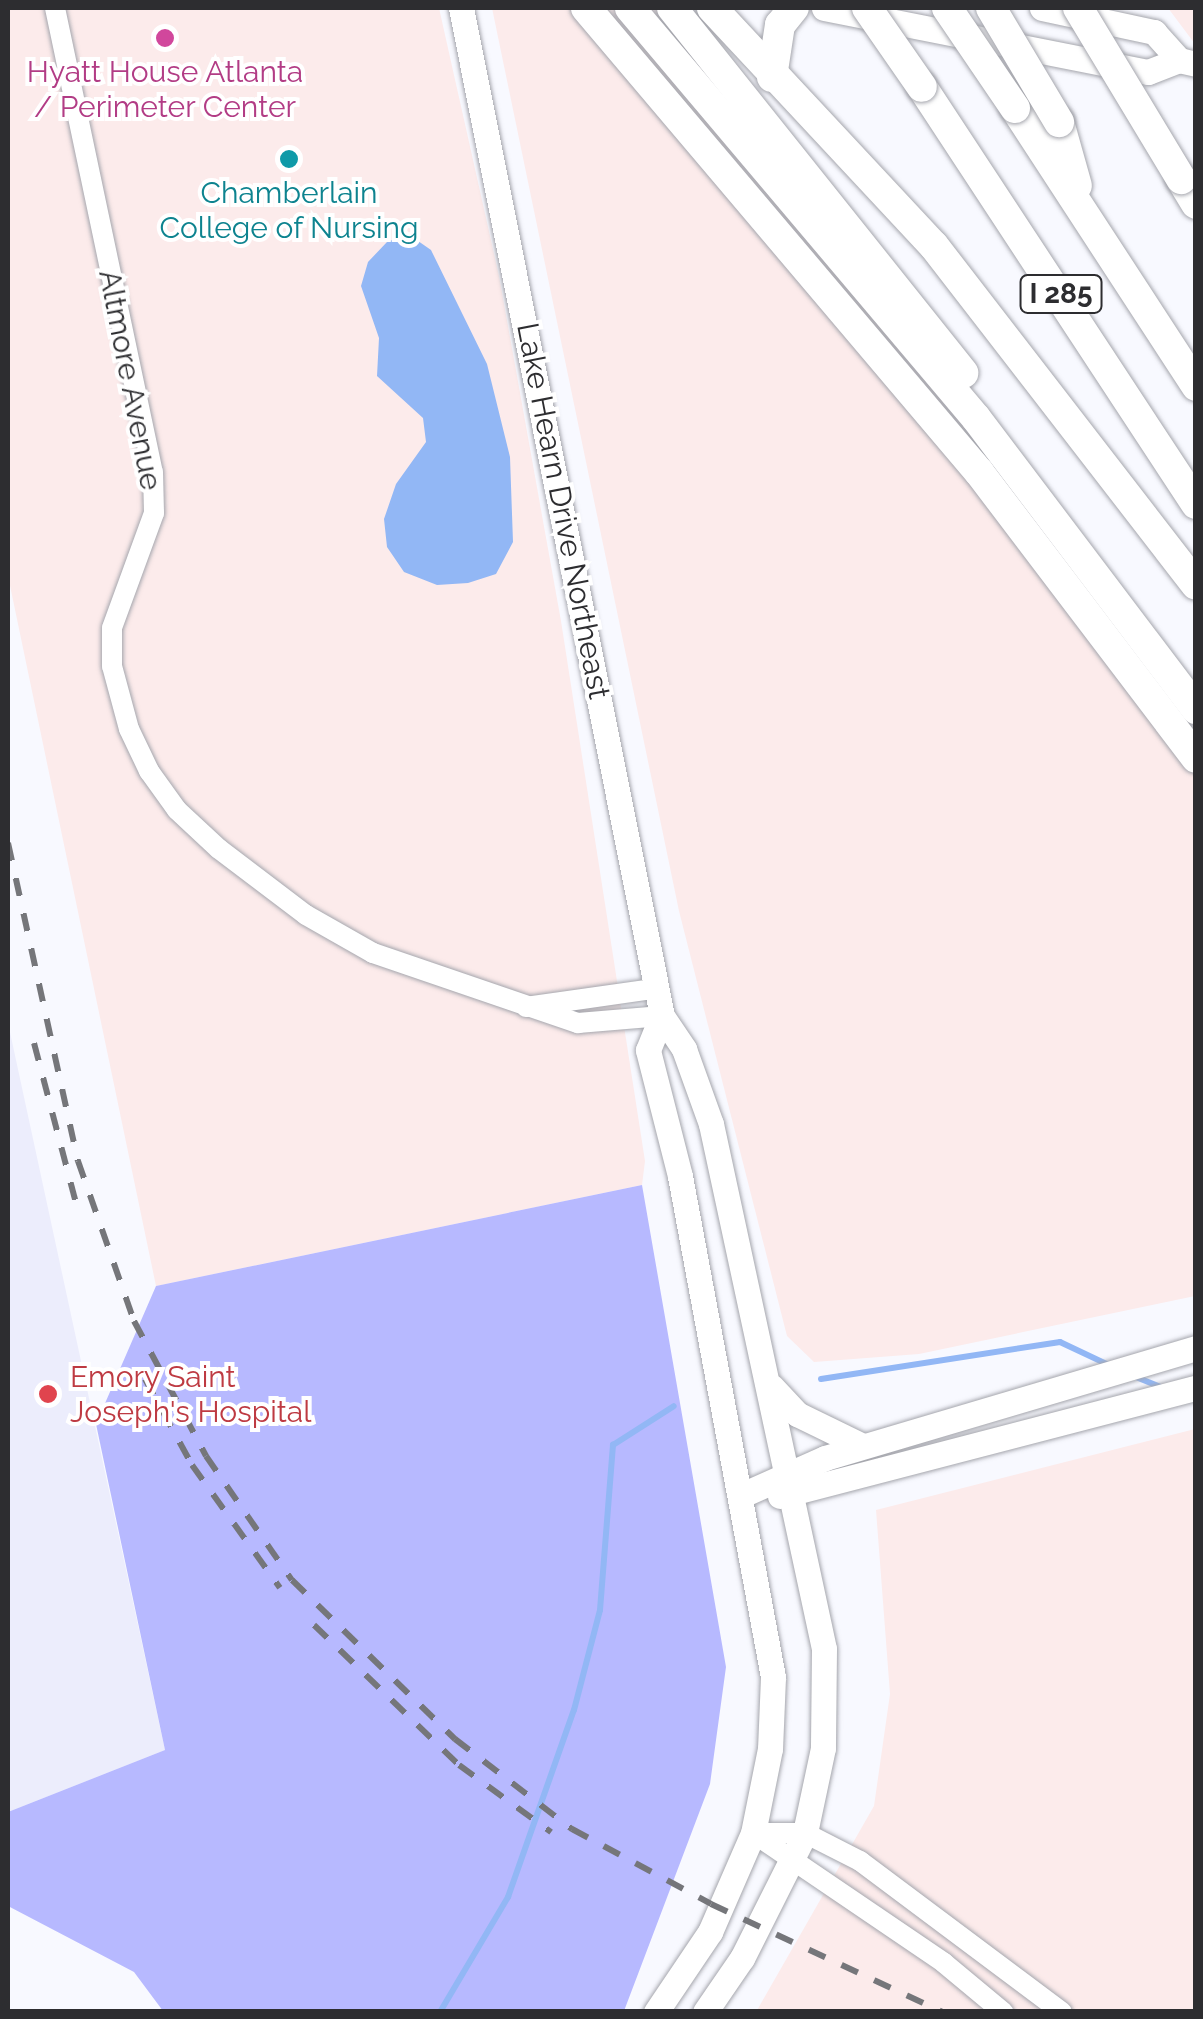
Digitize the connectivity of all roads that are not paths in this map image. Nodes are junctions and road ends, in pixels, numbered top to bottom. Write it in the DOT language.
graph roads {
  1 [pos="55,8"];
  2 [pos="461,8"];
  3 [pos="586,8"];
  4 [pos="630,8"];
  5 [pos="672,8"];
  6 [pos="712,8"];
  7 [pos="794,8"];
  8 [pos="824,8"];
  9 [pos="867,8"];
  10 [pos="946,8"];
  11 [pos="991,8"];
  12 [pos="1042,8"];
  13 [pos="1078,8"];
  14 [pos="1187,62"];
  15 [pos="772,77"];
  16 [pos="1188,192"];
  17 [pos="1086,218"];
  18 [pos="1196,386"];
  19 [pos="1196,504"];
  20 [pos="1196,584"];
  21 [pos="1196,695"];
  22 [pos="1196,709"];
  23 [pos="1196,758"];
  24 [pos="659,988"];
  25 [pos="524,1008"];
  26 [pos="662,1016"];
  27 [pos="1196,1348"];
  28 [pos="769,1384"];
  29 [pos="1196,1388"];
  30 [pos="863,1446"];
  31 [pos="788,1471"];
  32 [pos="742,1495"];
  33 [pos="795,1497"];
  34 [pos="753,1833"];
  35 [pos="805,1833"];
  36 [pos="792,1862"];
  37 [pos="656,2012"];
  38 [pos="705,2012"];
  39 [pos="1004,2012"];
  40 [pos="1062,2012"];
  1 -- 25 [label="street, Altmore Avenue"];
  2 -- 24 [label="main road, Lake Hearn Drive Northeast"];
  3 -- 23 [label="highway"];
  4 -- 22 [label="highway"];
  5 -- 21 [label="highway"];
  6 -- 15 [label="highway"];
  7 -- 15 [label="highway"];
  8 -- 14 [label="main road"];
  9 -- 19 [label="highway, I 285, bridge"];
  10 -- 17 [label="highway, I 285, bridge"];
  11 -- 17 [label="highway, bridge"];
  12 -- 14 [label="main road"];
  13 -- 16 [label="highway, bridge"];
  15 -- 20 [label="highway"];
  17 -- 18 [label="highway, I 285"];
  24 -- 25 [label="street"];
  24 -- 26 [label="main road, Lake Hearn Drive Northeast"];
  25 -- 26 [label="street, Altmore Avenue"];
  26 -- 28 [label="main road, Lake Hearn Drive Northeast"];
  26 -- 32 [label="main road, Lake Hearn Drive Northeast"];
  27 -- 30 [label="main road"];
  28 -- 30 [label="main road"];
  28 -- 31 [label="main road, Lake Hearn Drive Northeast"];
  29 -- 33 [label="main road"];
  30 -- 31 [label="main road"];
  31 -- 32 [label="main road"];
  31 -- 33 [label="main road, Lake Hearn Drive Northeast"];
  32 -- 33 [label="main road"];
  32 -- 34 [label="main road, Lake Hearn Drive Northeast"];
  33 -- 35 [label="main road, Lake Hearn Drive Northeast"];
  34 -- 35 [label="street"];
  34 -- 36 [label="street"];
  34 -- 37 [label="main road, Lake Hearn Drive Northeast"];
  35 -- 36 [label="main road, Lake Hearn Drive Northeast"];
  35 -- 40 [label="street"];
  36 -- 38 [label="main road, Lake Hearn Drive Northeast"];
  36 -- 39 [label="street"];
}
